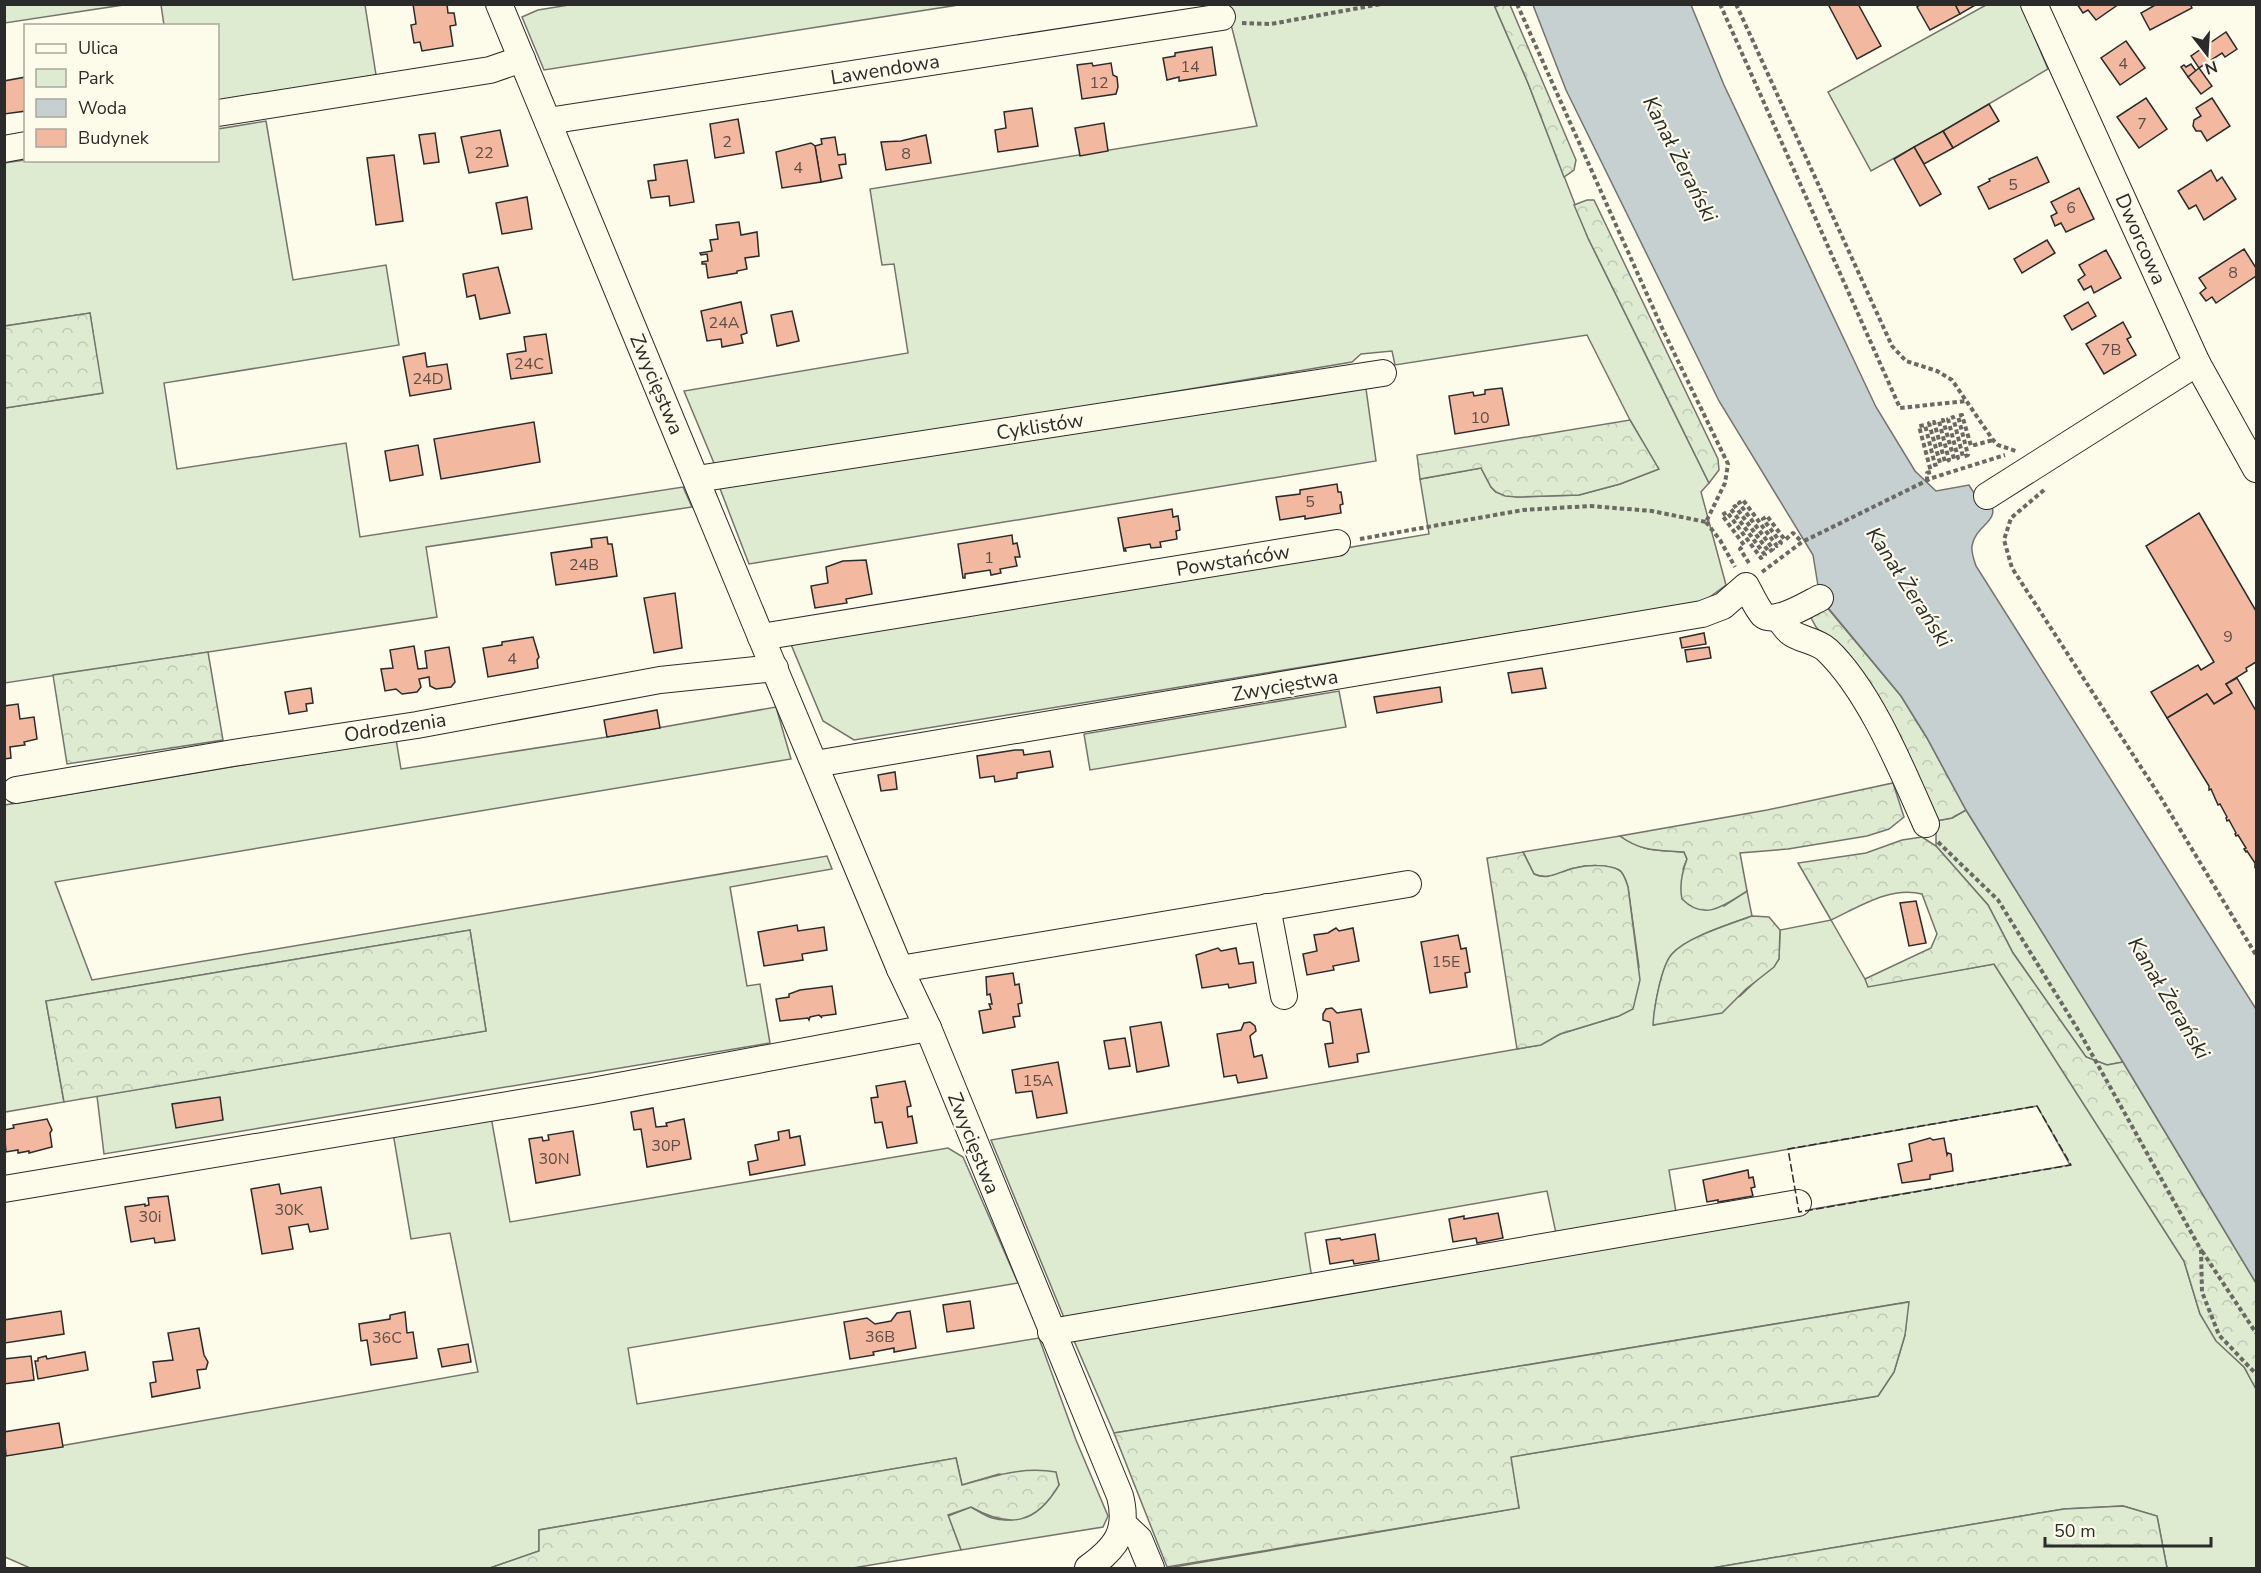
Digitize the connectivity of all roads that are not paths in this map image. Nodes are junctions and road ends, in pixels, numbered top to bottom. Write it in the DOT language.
graph roads {
  1 [pos="499,4"];
  2 [pos="2034,4"];
  3 [pos="1222,17"];
  4 [pos="522,59"];
  5 [pos="219,114"];
  6 [pos="548,121"];
  7 [pos="24,145"];
  8 [pos="4,149"];
  9 [pos="2197,363"];
  10 [pos="1383,373"];
  11 [pos="2256,469"];
  12 [pos="697,480"];
  13 [pos="1987,496"];
  14 [pos="1337,543"];
  15 [pos="1820,598"];
  16 [pos="1778,618"];
  17 [pos="761,637"];
  18 [pos="775,668"];
  19 [pos="815,764"];
  20 [pos="16,790"];
  21 [pos="1926,824"];
  22 [pos="1408,884"];
  23 [pos="1268,907"];
  24 [pos="900,969"];
  25 [pos="1284,996"];
  26 [pos="927,1028"];
  27 [pos="4,1189"];
  28 [pos="1798,1203"];
  29 [pos="1051,1332"];
  30 [pos="1123,1524"];
  31 [pos="1089,1569"];
  32 [pos="1151,1569"];
  1 -- 4 [label="street, Zwycięstwa"];
  2 -- 9 [label="street, Dworcowa"];
  3 -- 6 [label="street, Lawendowa"];
  4 -- 5 [label="street"];
  4 -- 6 [label="street, Zwycięstwa"];
  6 -- 12 [label="street, Zwycięstwa"];
  7 -- 8 [label="street"];
  9 -- 11 [label="street, Dworcowa"];
  9 -- 13 [label="street"];
  10 -- 12 [label="street, Cyklistów"];
  12 -- 17 [label="street, Zwycięstwa"];
  14 -- 17 [label="street, Powstańców"];
  15 -- 16 [label="street"];
  16 -- 19 [label="street, Zwycięstwa"];
  16 -- 21 [label="street"];
  17 -- 18 [label="street, Zwycięstwa"];
  18 -- 19 [label="street, Zwycięstwa"];
  18 -- 20 [label="street, Odrodzenia"];
  19 -- 24 [label="street, Zwycięstwa"];
  22 -- 23 [label="street"];
  23 -- 24 [label="street"];
  23 -- 25 [label="street"];
  24 -- 26 [label="street, Zwycięstwa"];
  26 -- 27 [label="street"];
  26 -- 29 [label="street, Zwycięstwa"];
  28 -- 29 [label="street"];
  29 -- 30 [label="street, Zwycięstwa"];
  30 -- 31 [label="street"];
  30 -- 32 [label="street"];
}
